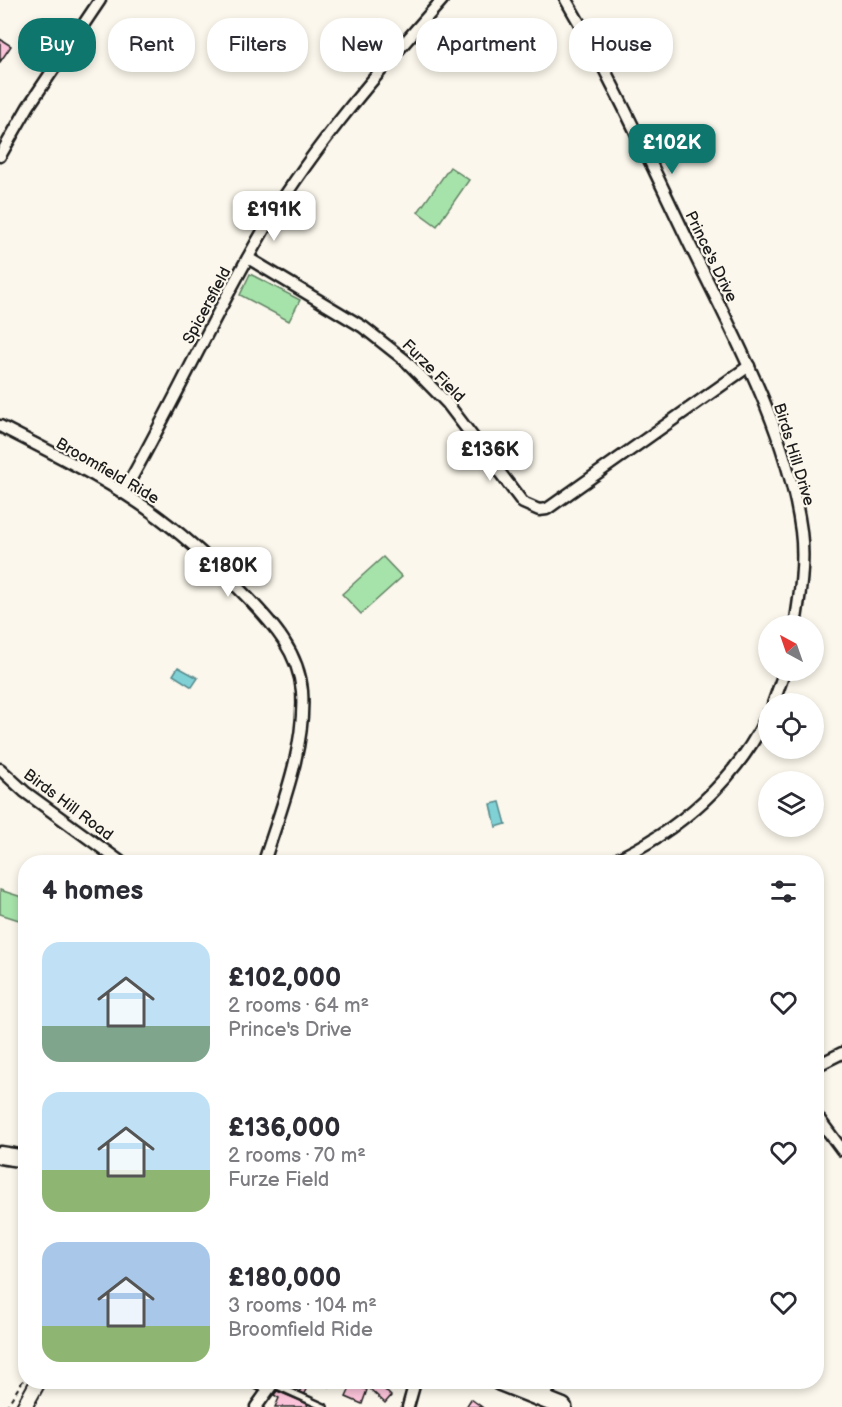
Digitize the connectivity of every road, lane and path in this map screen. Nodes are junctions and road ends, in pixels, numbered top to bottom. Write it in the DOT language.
graph roads {
  1 [pos="100,0"];
  2 [pos="442,0"];
  3 [pos="566,0"];
  4 [pos="0,156"];
  5 [pos="248,258"];
  6 [pos="749,366"];
  7 [pos="0,426"];
  8 [pos="123,493"];
  9 [pos="796,615"];
  10 [pos="758,731"];
  11 [pos="0,769"];
  12 [pos="111,855"];
  13 [pos="266,855"];
  14 [pos="624,855"];
  15 [pos="842,1053"];
  16 [pos="824,1062"];
  17 [pos="824,1126"];
  18 [pos="842,1150"];
  19 [pos="0,1155"];
  20 [pos="18,1158"];
  21 [pos="18,1388"];
  22 [pos="34,1389"];
  23 [pos="269,1389"];
  24 [pos="281,1389"];
  25 [pos="413,1389"];
  26 [pos="519,1389"];
  27 [pos="549,1389"];
  28 [pos="540,1397"];
  29 [pos="6,1407"];
  30 [pos="24,1407"];
  31 [pos="256,1407"];
  32 [pos="324,1407"];
  33 [pos="408,1407"];
  34 [pos="563,1407"];
  1 -- 4 [label="street"];
  2 -- 5 [label="street, Spicersfield"];
  3 -- 6 [label="street, Prince's Drive"];
  5 -- 6 [label="street, Furze Field"];
  5 -- 8 [label="street, Spicersfield"];
  6 -- 9 [label="street, Birds Hill Drive"];
  7 -- 8 [label="street, Broomfield Ride"];
  8 -- 13 [label="street, Broomfield Ride"];
  10 -- 14 [label="street"];
  11 -- 12 [label="street, Birds Hill Road"];
  15 -- 16 [label="street"];
  17 -- 18 [label="street"];
  19 -- 20 [label="main road"];
  21 -- 29 [label="path"];
  22 -- 30 [label="street"];
  23 -- 31 [label="street"];
  24 -- 32 [label="lane"];
  25 -- 33 [label="street"];
  26 -- 28 [label="main road"];
  27 -- 28 [label="street"];
  28 -- 34 [label="main road"];
}
